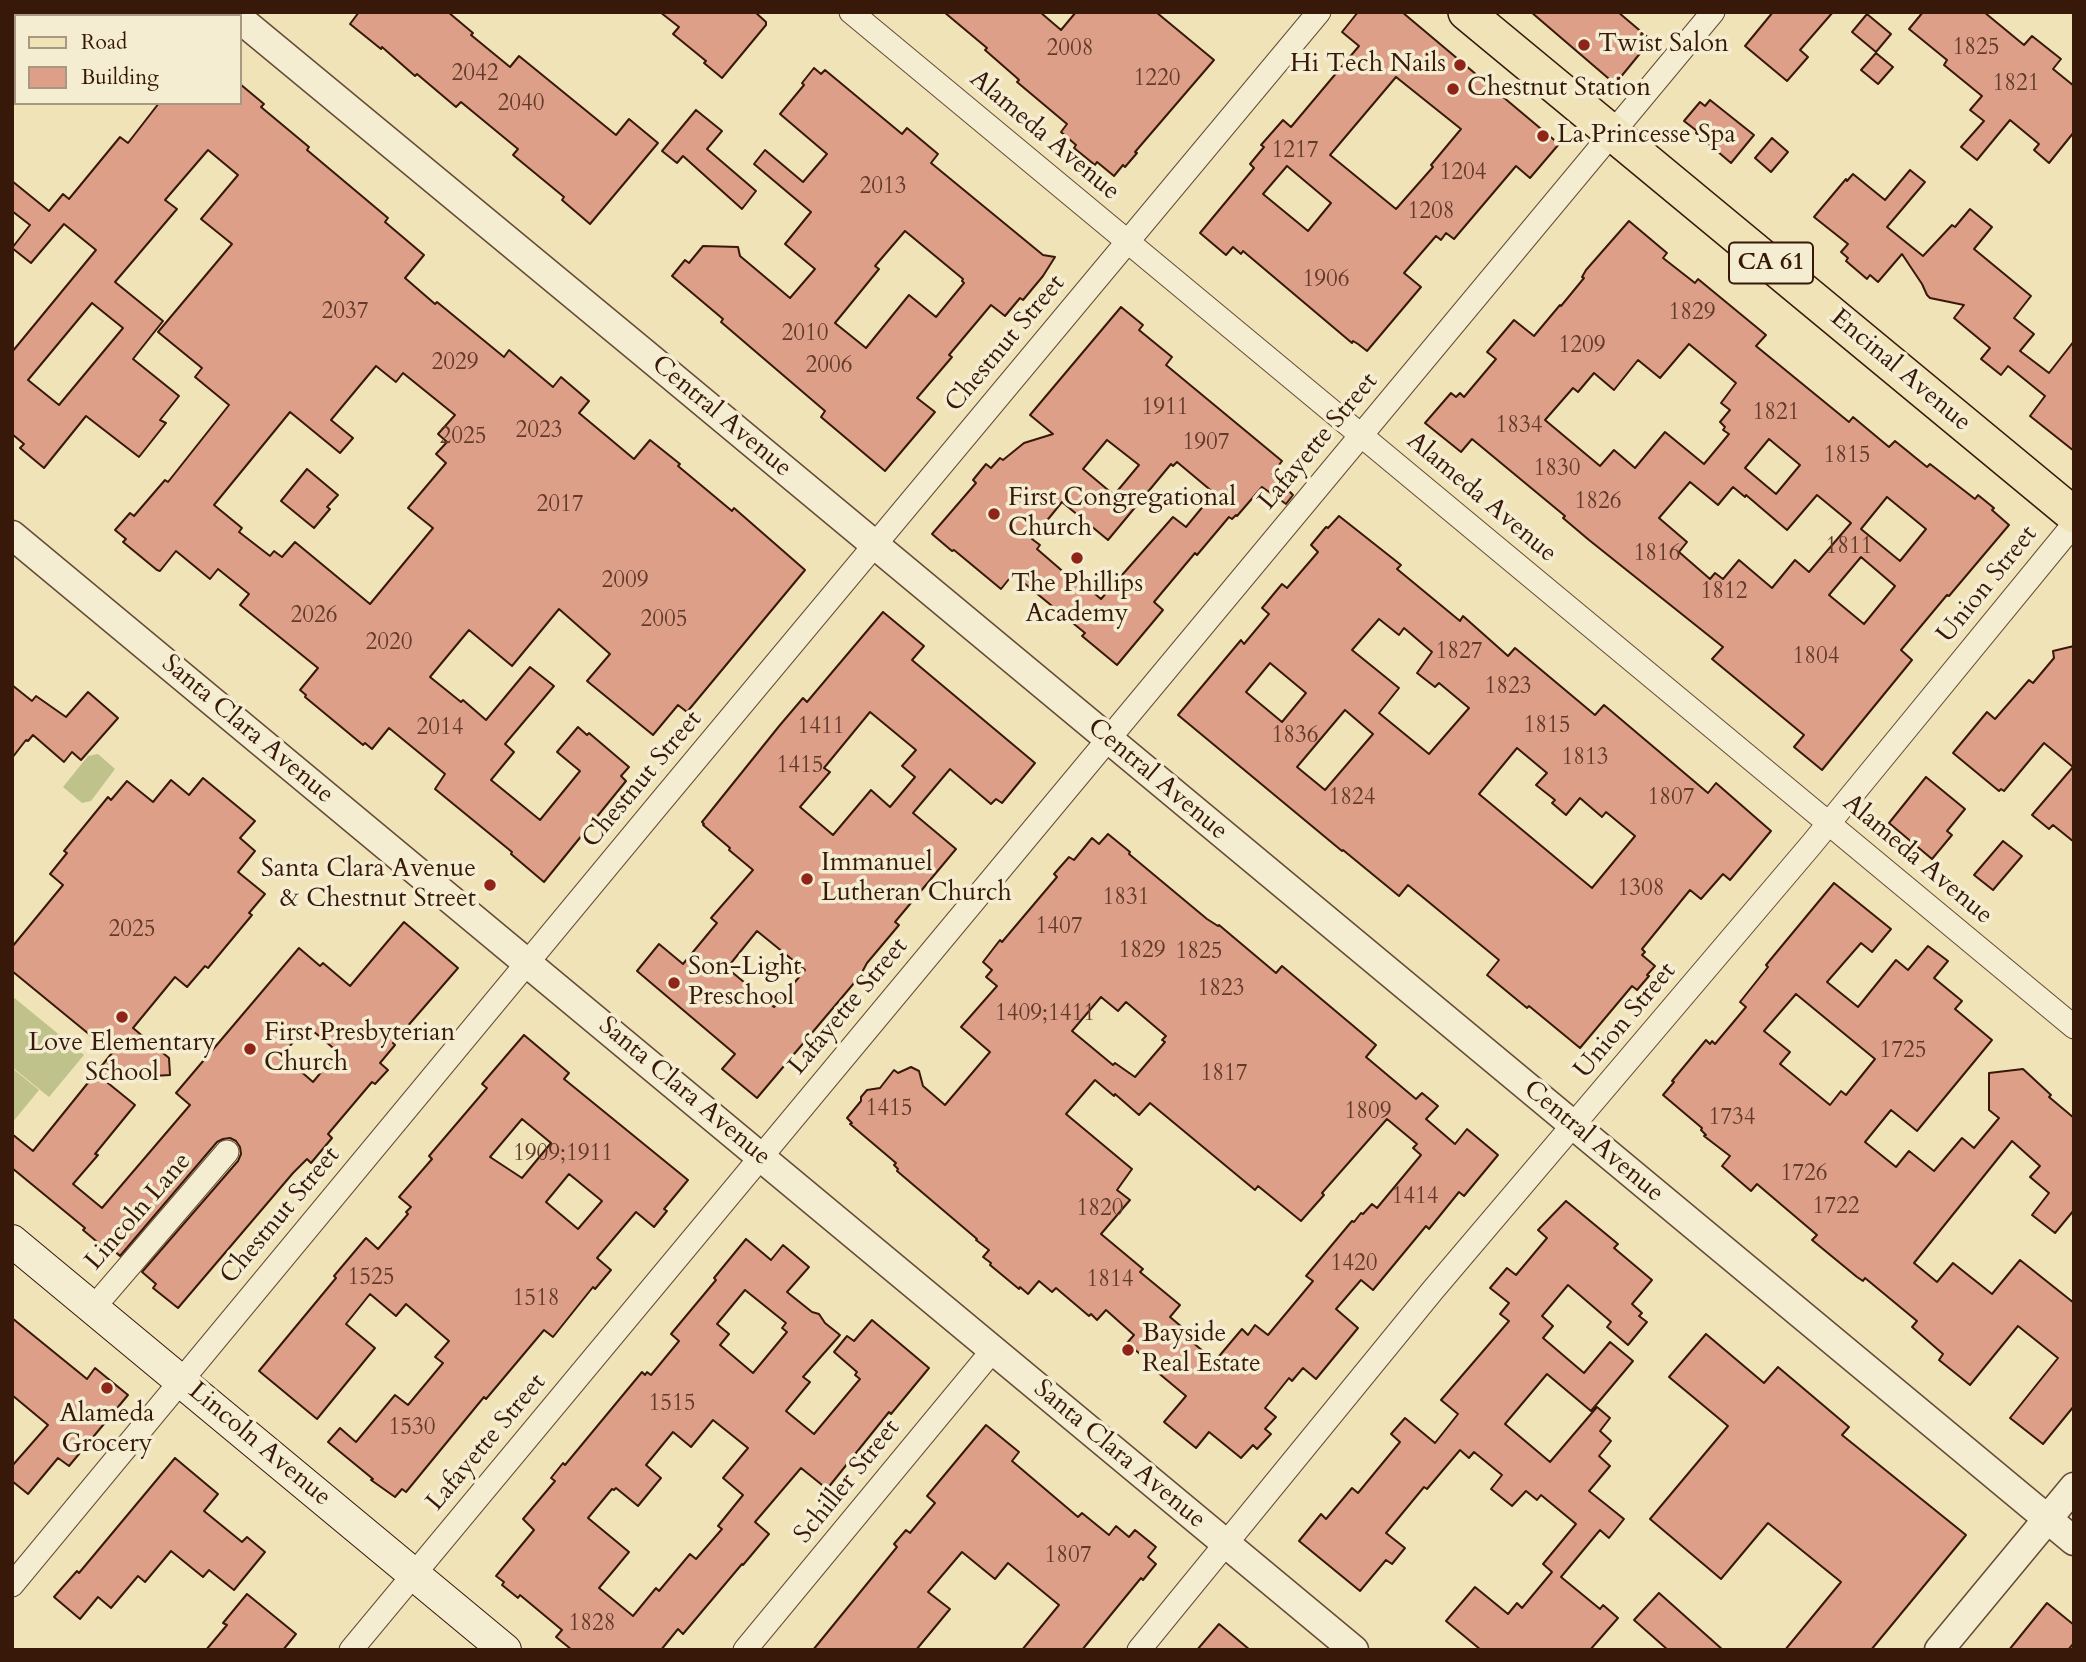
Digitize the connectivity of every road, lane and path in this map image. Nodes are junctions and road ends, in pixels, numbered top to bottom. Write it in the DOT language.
graph roads {
  1 [pos="851,12"];
  2 [pos="1319,12"];
  3 [pos="1466,12"];
  4 [pos="1713,12"];
  5 [pos="242,21"];
  6 [pos="1614,132"];
  7 [pos="1127,241"];
  8 [pos="1361,435"];
  9 [pos="2074,516"];
  10 [pos="2074,524"];
  11 [pos="12,535"];
  12 [pos="876,546"];
  13 [pos="1107,738"];
  14 [pos="1828,823"];
  15 [pos="528,962"];
  16 [pos="2074,1027"];
  17 [pos="1573,1126"];
  18 [pos="227,1152"];
  19 [pos="761,1157"];
  20 [pos="12,1241"];
  21 [pos="94,1307"];
  22 [pos="993,1350"];
  23 [pos="182,1381"];
  24 [pos="2074,1488"];
  25 [pos="2048,1519"];
  26 [pos="2074,1541"];
  27 [pos="1227,1545"];
  28 [pos="414,1574"];
  29 [pos="12,1585"];
  30 [pos="351,1650"];
  31 [pos="505,1650"];
  32 [pos="745,1650"];
  33 [pos="1139,1650"];
  34 [pos="1354,1650"];
  35 [pos="1939,1650"];
  1 -- 7 [label="street, Alameda Avenue"];
  2 -- 7 [label="street, Chestnut Street"];
  3 -- 6 [label="main road, Encinal Avenue / CA 61"];
  4 -- 6 [label="street, Lafayette Street"];
  5 -- 12 [label="street, Central Avenue"];
  6 -- 8 [label="street, Lafayette Street"];
  6 -- 9 [label="main road, Encinal Avenue / CA 61"];
  7 -- 8 [label="street, Alameda Avenue"];
  7 -- 12 [label="street, Chestnut Street"];
  8 -- 13 [label="street, Lafayette Street"];
  8 -- 14 [label="street, Alameda Avenue"];
  10 -- 14 [label="street, Union Street"];
  11 -- 15 [label="street, Santa Clara Avenue"];
  12 -- 13 [label="street, Central Avenue"];
  12 -- 15 [label="street, Chestnut Street"];
  13 -- 17 [label="street, Central Avenue"];
  13 -- 19 [label="street, Lafayette Street"];
  14 -- 16 [label="street, Alameda Avenue"];
  14 -- 17 [label="street, Union Street"];
  15 -- 19 [label="street, Santa Clara Avenue"];
  15 -- 23 [label="street, Chestnut Street"];
  17 -- 25 [label="street, Central Avenue"];
  17 -- 27 [label="street, Union Street"];
  18 -- 21 [label="street, Lincoln Lane"];
  19 -- 22 [label="street, Santa Clara Avenue"];
  19 -- 28 [label="street, Lafayette Street"];
  20 -- 21 [label="main road, Lincoln Avenue"];
  21 -- 23 [label="main road, Lincoln Avenue"];
  22 -- 27 [label="street, Santa Clara Avenue"];
  22 -- 32 [label="street, Schiller Street"];
  23 -- 28 [label="main road, Lincoln Avenue"];
  23 -- 29 [label="street, Chestnut Street"];
  24 -- 25 [label="street"];
  25 -- 26 [label="street, Central Avenue"];
  25 -- 35 [label="street"];
  27 -- 33 [label="street, Union Street"];
  27 -- 34 [label="street, Santa Clara Avenue"];
  28 -- 30 [label="street, Lafayette Street"];
  28 -- 31 [label="main road, Lincoln Avenue"];
}
